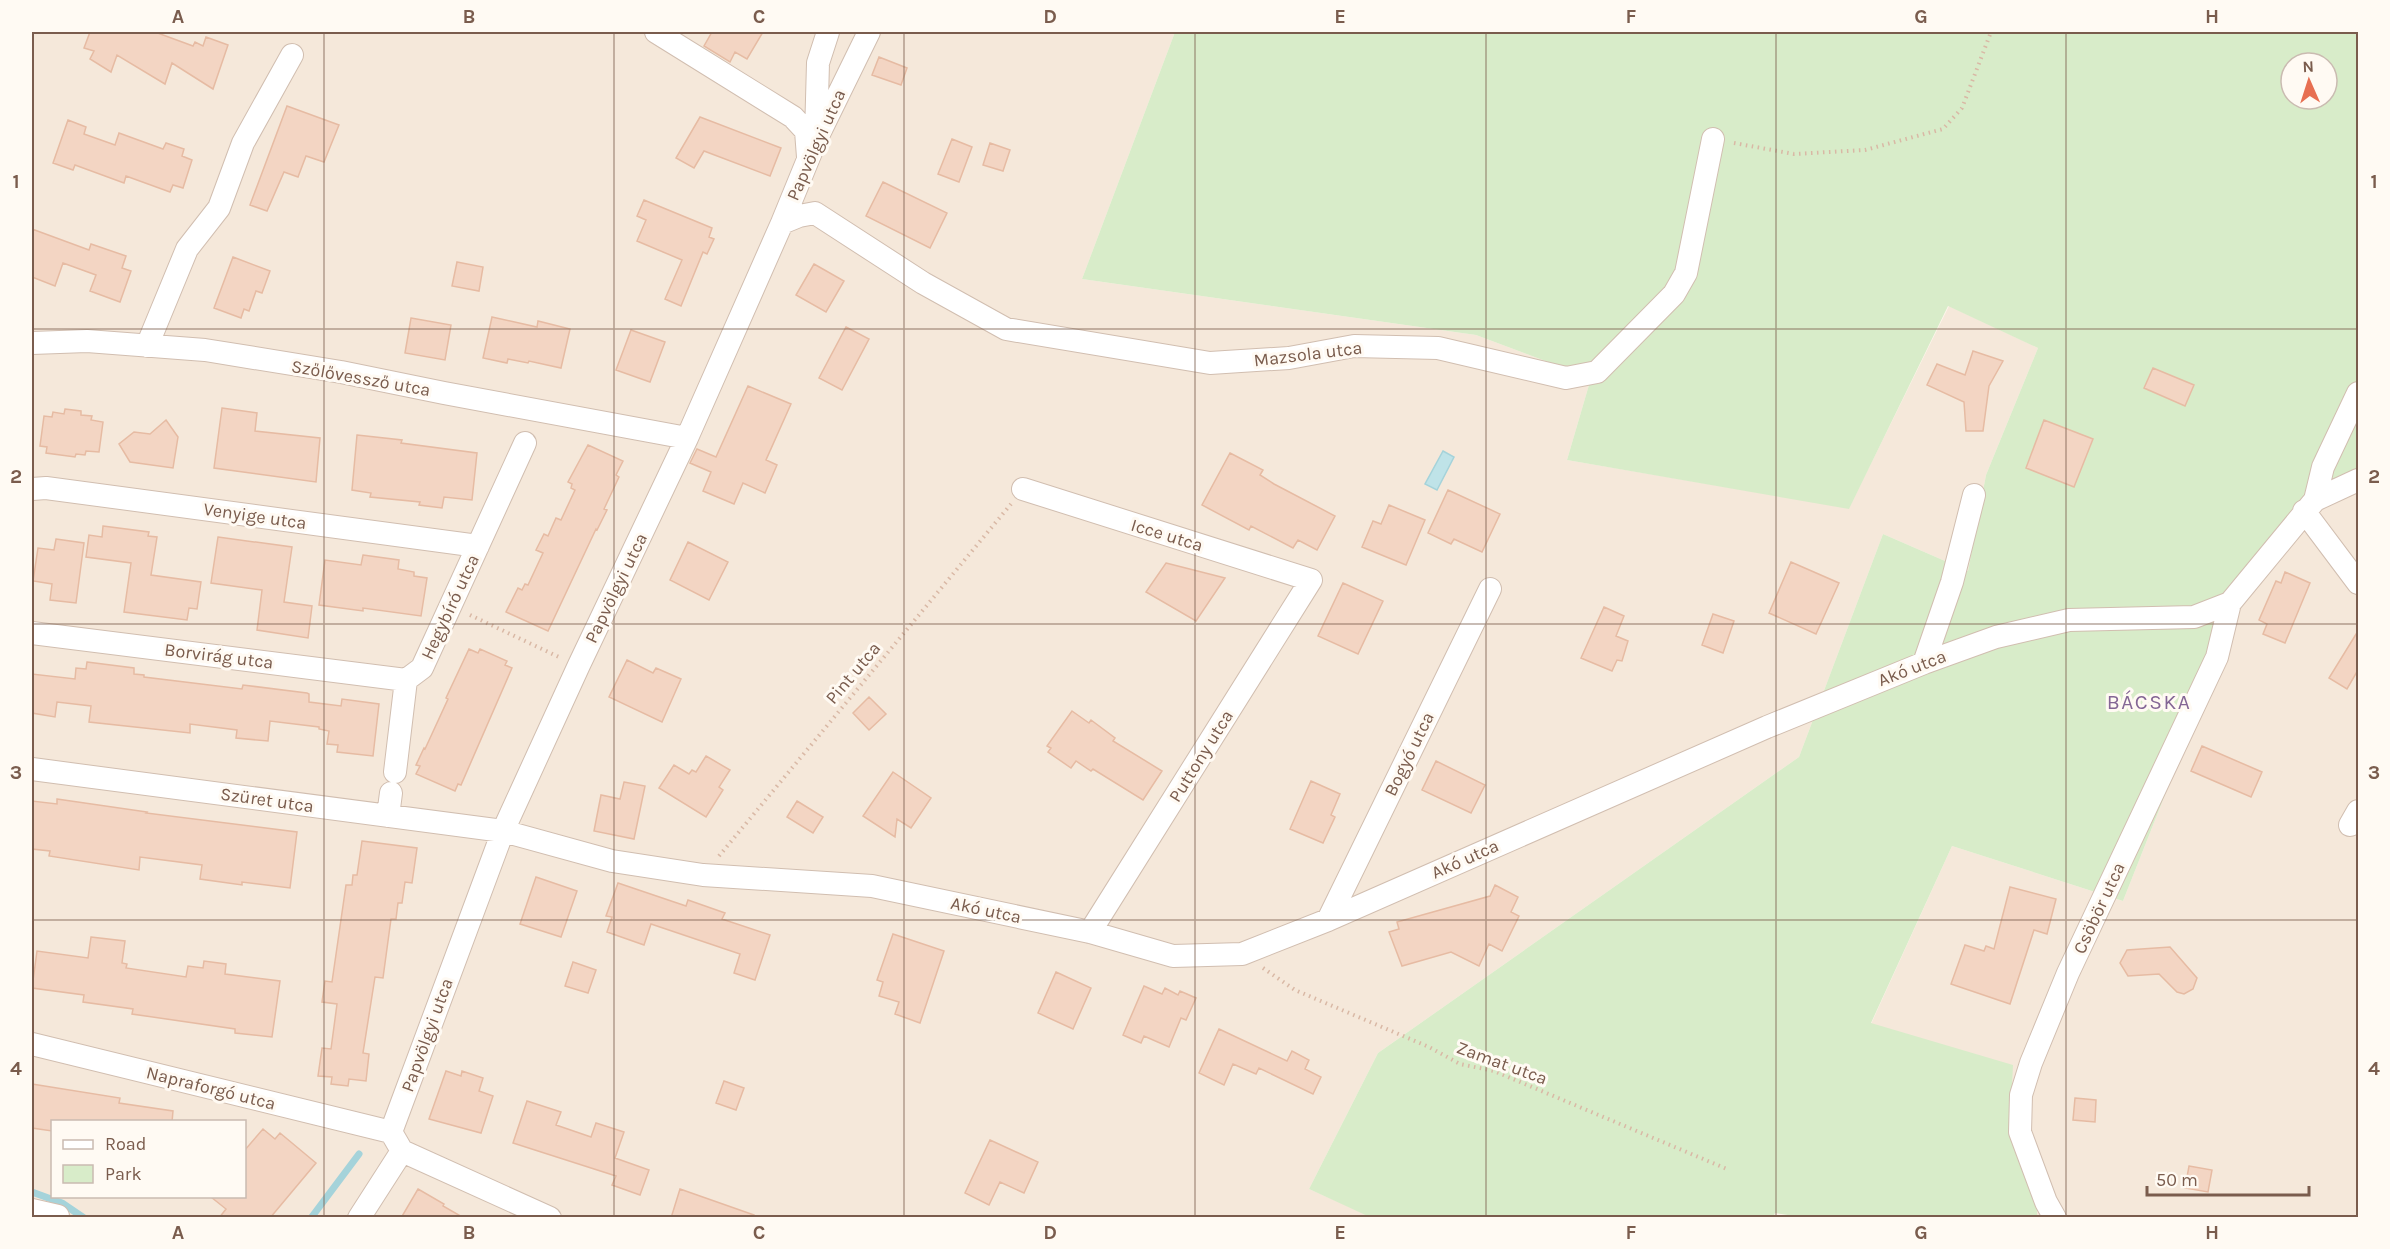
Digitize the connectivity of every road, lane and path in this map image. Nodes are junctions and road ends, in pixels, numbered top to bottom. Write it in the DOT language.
graph roads {
  1 [pos="656,32"];
  2 [pos="828,32"];
  3 [pos="869,32"];
  4 [pos="1990,32"];
  5 [pos="292,55"];
  6 [pos="1713,139"];
  7 [pos="812,149"];
  8 [pos="782,223"];
  9 [pos="32,343"];
  10 [pos="147,346"];
  11 [pos="2358,393"];
  12 [pos="687,438"];
  13 [pos="525,443"];
  14 [pos="2358,480"];
  15 [pos="32,489"];
  16 [pos="1023,489"];
  17 [pos="1974,495"];
  18 [pos="2309,505"];
  19 [pos="478,546"];
  20 [pos="1311,580"];
  21 [pos="2358,583"];
  22 [pos="1490,589"];
  23 [pos="2230,603"];
  24 [pos="450,606"];
  25 [pos="32,633"];
  26 [pos="1924,663"];
  27 [pos="579,665"];
  28 [pos="406,680"];
  29 [pos="32,769"];
  30 [pos="388,816"];
  31 [pos="503,831"];
  32 [pos="703,875"];
  33 [pos="1328,920"];
  34 [pos="1090,932"];
  35 [pos="1242,954"];
  36 [pos="32,1044"];
  37 [pos="396,1141"];
  38 [pos="1727,1169"];
  39 [pos="32,1210"];
  40 [pos="58,1216"];
  41 [pos="359,1218"];
  42 [pos="550,1218"];
  43 [pos="2055,1218"];
  1 -- 7 [label="street"];
  2 -- 7 [label="street"];
  3 -- 7 [label="street, Papvölgyi utca"];
  4 -- 6 [label="path"];
  5 -- 10 [label="street"];
  6 -- 8 [label="street, Mazsola utca"];
  7 -- 8 [label="street, Papvölgyi utca"];
  8 -- 12 [label="street, Papvölgyi utca"];
  9 -- 10 [label="street, Szőlővessző utca"];
  10 -- 12 [label="street, Szőlővessző utca"];
  11 -- 18 [label="street"];
  12 -- 27 [label="street, Papvölgyi utca"];
  13 -- 19 [label="street, Hegybíró utca"];
  14 -- 18 [label="street, Akó utca"];
  15 -- 19 [label="street, Venyige utca"];
  16 -- 20 [label="street, Icce utca"];
  16 -- 32 [label="path, Pint utca"];
  17 -- 26 [label="street"];
  18 -- 21 [label="street"];
  18 -- 23 [label="street, Akó utca"];
  19 -- 24 [label="street, Hegybíró utca"];
  20 -- 34 [label="street, Puttony utca"];
  22 -- 33 [label="street, Bogyó utca"];
  23 -- 26 [label="street, Akó utca"];
  23 -- 43 [label="street, Csöbör utca"];
  24 -- 27 [label="path"];
  24 -- 28 [label="street, Hegybíró utca"];
  25 -- 28 [label="street, Borvirág utca"];
  26 -- 33 [label="street, Akó utca"];
  27 -- 31 [label="street, Papvölgyi utca"];
  28 -- 30 [label="street"];
  29 -- 30 [label="street, Szüret utca"];
  30 -- 31 [label="street, Szüret utca"];
  31 -- 32 [label="street, Akó utca"];
  31 -- 37 [label="street, Papvölgyi utca"];
  32 -- 34 [label="street, Akó utca"];
  33 -- 35 [label="street, Akó utca"];
  34 -- 35 [label="street, Akó utca"];
  35 -- 38 [label="path, Zamat utca"];
  36 -- 37 [label="street, Napraforgó utca"];
  37 -- 41 [label="street, Papvölgyi utca"];
  37 -- 42 [label="street, Napraforgó utca"];
  39 -- 40 [label="street"];
}
